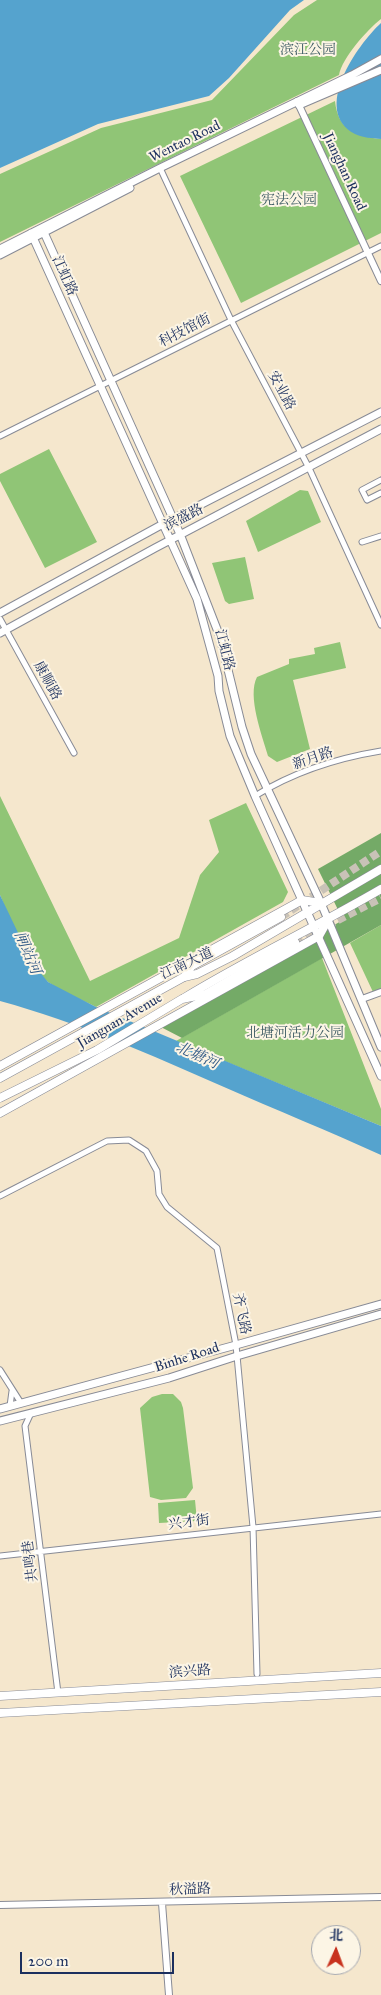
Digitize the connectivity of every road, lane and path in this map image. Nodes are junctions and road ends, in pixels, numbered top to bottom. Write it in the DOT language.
graph roads {
  1 [pos="381,59"];
  2 [pos="381,70"];
  3 [pos="336,85"];
  4 [pos="298,103"];
  5 [pos="161,170"];
  6 [pos="43,231"];
  7 [pos="32,236"];
  8 [pos="381,246"];
  9 [pos="0,249"];
  10 [pos="367,254"];
  11 [pos="0,255"];
  12 [pos="381,281"];
  13 [pos="231,320"];
  14 [pos="111,380"];
  15 [pos="100,385"];
  16 [pos="381,412"];
  17 [pos="381,430"];
  18 [pos="0,436"];
  19 [pos="301,453"];
  20 [pos="309,468"];
  21 [pos="381,480"];
  22 [pos="381,494"];
  23 [pos="173,519"];
  24 [pos="163,524"];
  25 [pos="180,534"];
  26 [pos="381,536"];
  27 [pos="170,540"];
  28 [pos="362,542"];
  29 [pos="0,613"];
  30 [pos="0,619"];
  31 [pos="381,625"];
  32 [pos="3,631"];
  33 [pos="381,751"];
  34 [pos="74,753"];
  35 [pos="266,789"];
  36 [pos="255,796"];
  37 [pos="381,869"];
  38 [pos="381,889"];
  39 [pos="302,900"];
  40 [pos="321,903"];
  41 [pos="308,913"];
  42 [pos="281,917"];
  43 [pos="328,920"];
  44 [pos="314,924"];
  45 [pos="319,936"];
  46 [pos="295,942"];
  47 [pos="184,977"];
  48 [pos="381,992"];
  49 [pos="362,999"];
  50 [pos="182,1000"];
  51 [pos="381,1047"];
  52 [pos="0,1066"];
  53 [pos="381,1076"];
  54 [pos="0,1078"];
  55 [pos="0,1098"];
  56 [pos="0,1113"];
  57 [pos="0,1196"];
  58 [pos="381,1304"];
  59 [pos="381,1314"];
  60 [pos="236,1346"];
  61 [pos="237,1356"];
  62 [pos="0,1370"];
  63 [pos="12,1390"];
  64 [pos="21,1403"];
  65 [pos="10,1406"];
  66 [pos="0,1409"];
  67 [pos="31,1413"];
  68 [pos="14,1417"];
  69 [pos="0,1421"];
  70 [pos="25,1426"];
  71 [pos="381,1514"];
  72 [pos="253,1527"];
  73 [pos="42,1552"];
  74 [pos="0,1556"];
  75 [pos="257,1674"];
  76 [pos="381,1674"];
  77 [pos="381,1692"];
  78 [pos="58,1693"];
  79 [pos="0,1696"];
  80 [pos="0,1713"];
  81 [pos="381,1897"];
  82 [pos="162,1903"];
  83 [pos="0,1905"];
  84 [pos="169,1995"];
  1 -- 3 [label="main road, Wentao Road"];
  2 -- 3 [label="main road, Wentao Road"];
  3 -- 4 [label="main road, Wentao Road"];
  4 -- 5 [label="main road, Wentao Road"];
  4 -- 10 [label="street, Jianghan Road"];
  5 -- 6 [label="main road, Wentao Road"];
  5 -- 13 [label="street, 安业路"];
  6 -- 7 [label="main road, Wentao Road"];
  6 -- 14 [label="main road, 江虹路"];
  7 -- 9 [label="main road, Wentao Road"];
  7 -- 11 [label="main road, Wentao Road"];
  7 -- 15 [label="main road, 江虹路"];
  8 -- 10 [label="street, 科技馆街"];
  10 -- 12 [label="street, Jianghan Road"];
  10 -- 13 [label="street, 科技馆街"];
  13 -- 14 [label="street, 科技馆街"];
  13 -- 19 [label="street, 安业路"];
  14 -- 15 [label="street, 科技馆街"];
  14 -- 23 [label="main road, 江虹路"];
  15 -- 18 [label="street, 科技馆街"];
  15 -- 24 [label="main road, 江虹路"];
  16 -- 19 [label="main road, 滨盛路"];
  17 -- 20 [label="main road, 滨盛路"];
  19 -- 20 [label="street, 安业路"];
  19 -- 23 [label="main road, 滨盛路"];
  20 -- 25 [label="main road, 滨盛路"];
  20 -- 31 [label="street, 安业路"];
  21 -- 22 [label="street"];
  23 -- 24 [label="main road, 滨盛路"];
  23 -- 25 [label="main road, 江虹路"];
  24 -- 27 [label="main road, 江虹路"];
  24 -- 29 [label="main road, 滨盛路"];
  25 -- 27 [label="main road, 滨盛路"];
  25 -- 35 [label="main road, 江虹路"];
  26 -- 28 [label="street"];
  27 -- 32 [label="main road, 滨盛路"];
  27 -- 36 [label="main road, 江虹路"];
  30 -- 32 [label="street, 康顺路"];
  32 -- 34 [label="street, 康顺路"];
  33 -- 35 [label="street, 新月路"];
  35 -- 36 [label="street, 新月路"];
  35 -- 40 [label="main road, 江虹路"];
  36 -- 39 [label="main road, 江虹路"];
  37 -- 40 [label="main road, 江南大道"];
  38 -- 43 [label="main road, Jiangnan Avenue"];
  39 -- 40 [label="main road"];
  39 -- 41 [label="main road, 江虹路"];
  39 -- 52 [label="main road"];
  40 -- 41 [label="main road, 江南大道"];
  40 -- 43 [label="main road, 江虹路"];
  41 -- 44 [label="main road, 江虹路"];
  41 -- 47 [label="main road, 江南大道"];
  42 -- 47 [label="main road"];
  43 -- 44 [label="main road, Jiangnan Avenue"];
  43 -- 45 [label="main road"];
  43 -- 49 [label="main road, 江虹路"];
  44 -- 45 [label="main road, 江虹路"];
  44 -- 50 [label="main road, Jiangnan Avenue"];
  45 -- 53 [label="main road, 江虹路"];
  45 -- 56 [label="main road"];
  46 -- 50 [label="main road"];
  47 -- 54 [label="main road, 江南大道"];
  48 -- 49 [label="street"];
  49 -- 51 [label="main road, 江虹路"];
  50 -- 55 [label="main road, Jiangnan Avenue"];
  57 -- 60 [label="street, 齐飞路"];
  58 -- 60 [label="main road, Binhe Road"];
  59 -- 61 [label="main road, Binhe Road"];
  60 -- 61 [label="street, 齐飞路"];
  60 -- 64 [label="main road, Binhe Road"];
  61 -- 67 [label="main road, Binhe Road"];
  61 -- 72 [label="street, 齐飞路"];
  62 -- 63 [label="street"];
  63 -- 64 [label="street"];
  63 -- 65 [label="street"];
  64 -- 65 [label="main road, Binhe Road"];
  65 -- 66 [label="main road, Binhe Road"];
  67 -- 68 [label="main road, Binhe Road"];
  67 -- 70 [label="street"];
  68 -- 69 [label="main road, Binhe Road"];
  68 -- 70 [label="street"];
  70 -- 73 [label="street, 共鸣巷"];
  71 -- 72 [label="street, 兴才街"];
  72 -- 73 [label="street, 兴才街"];
  72 -- 75 [label="street, 齐飞路"];
  73 -- 74 [label="street, 兴才街"];
  73 -- 78 [label="street, 共鸣巷"];
  76 -- 78 [label="main road, 滨兴路"];
  77 -- 80 [label="main road"];
  78 -- 79 [label="main road, 滨兴路"];
  81 -- 82 [label="street, 秋溢路"];
  82 -- 83 [label="street, 秋溢路"];
  82 -- 84 [label="street"];
}
